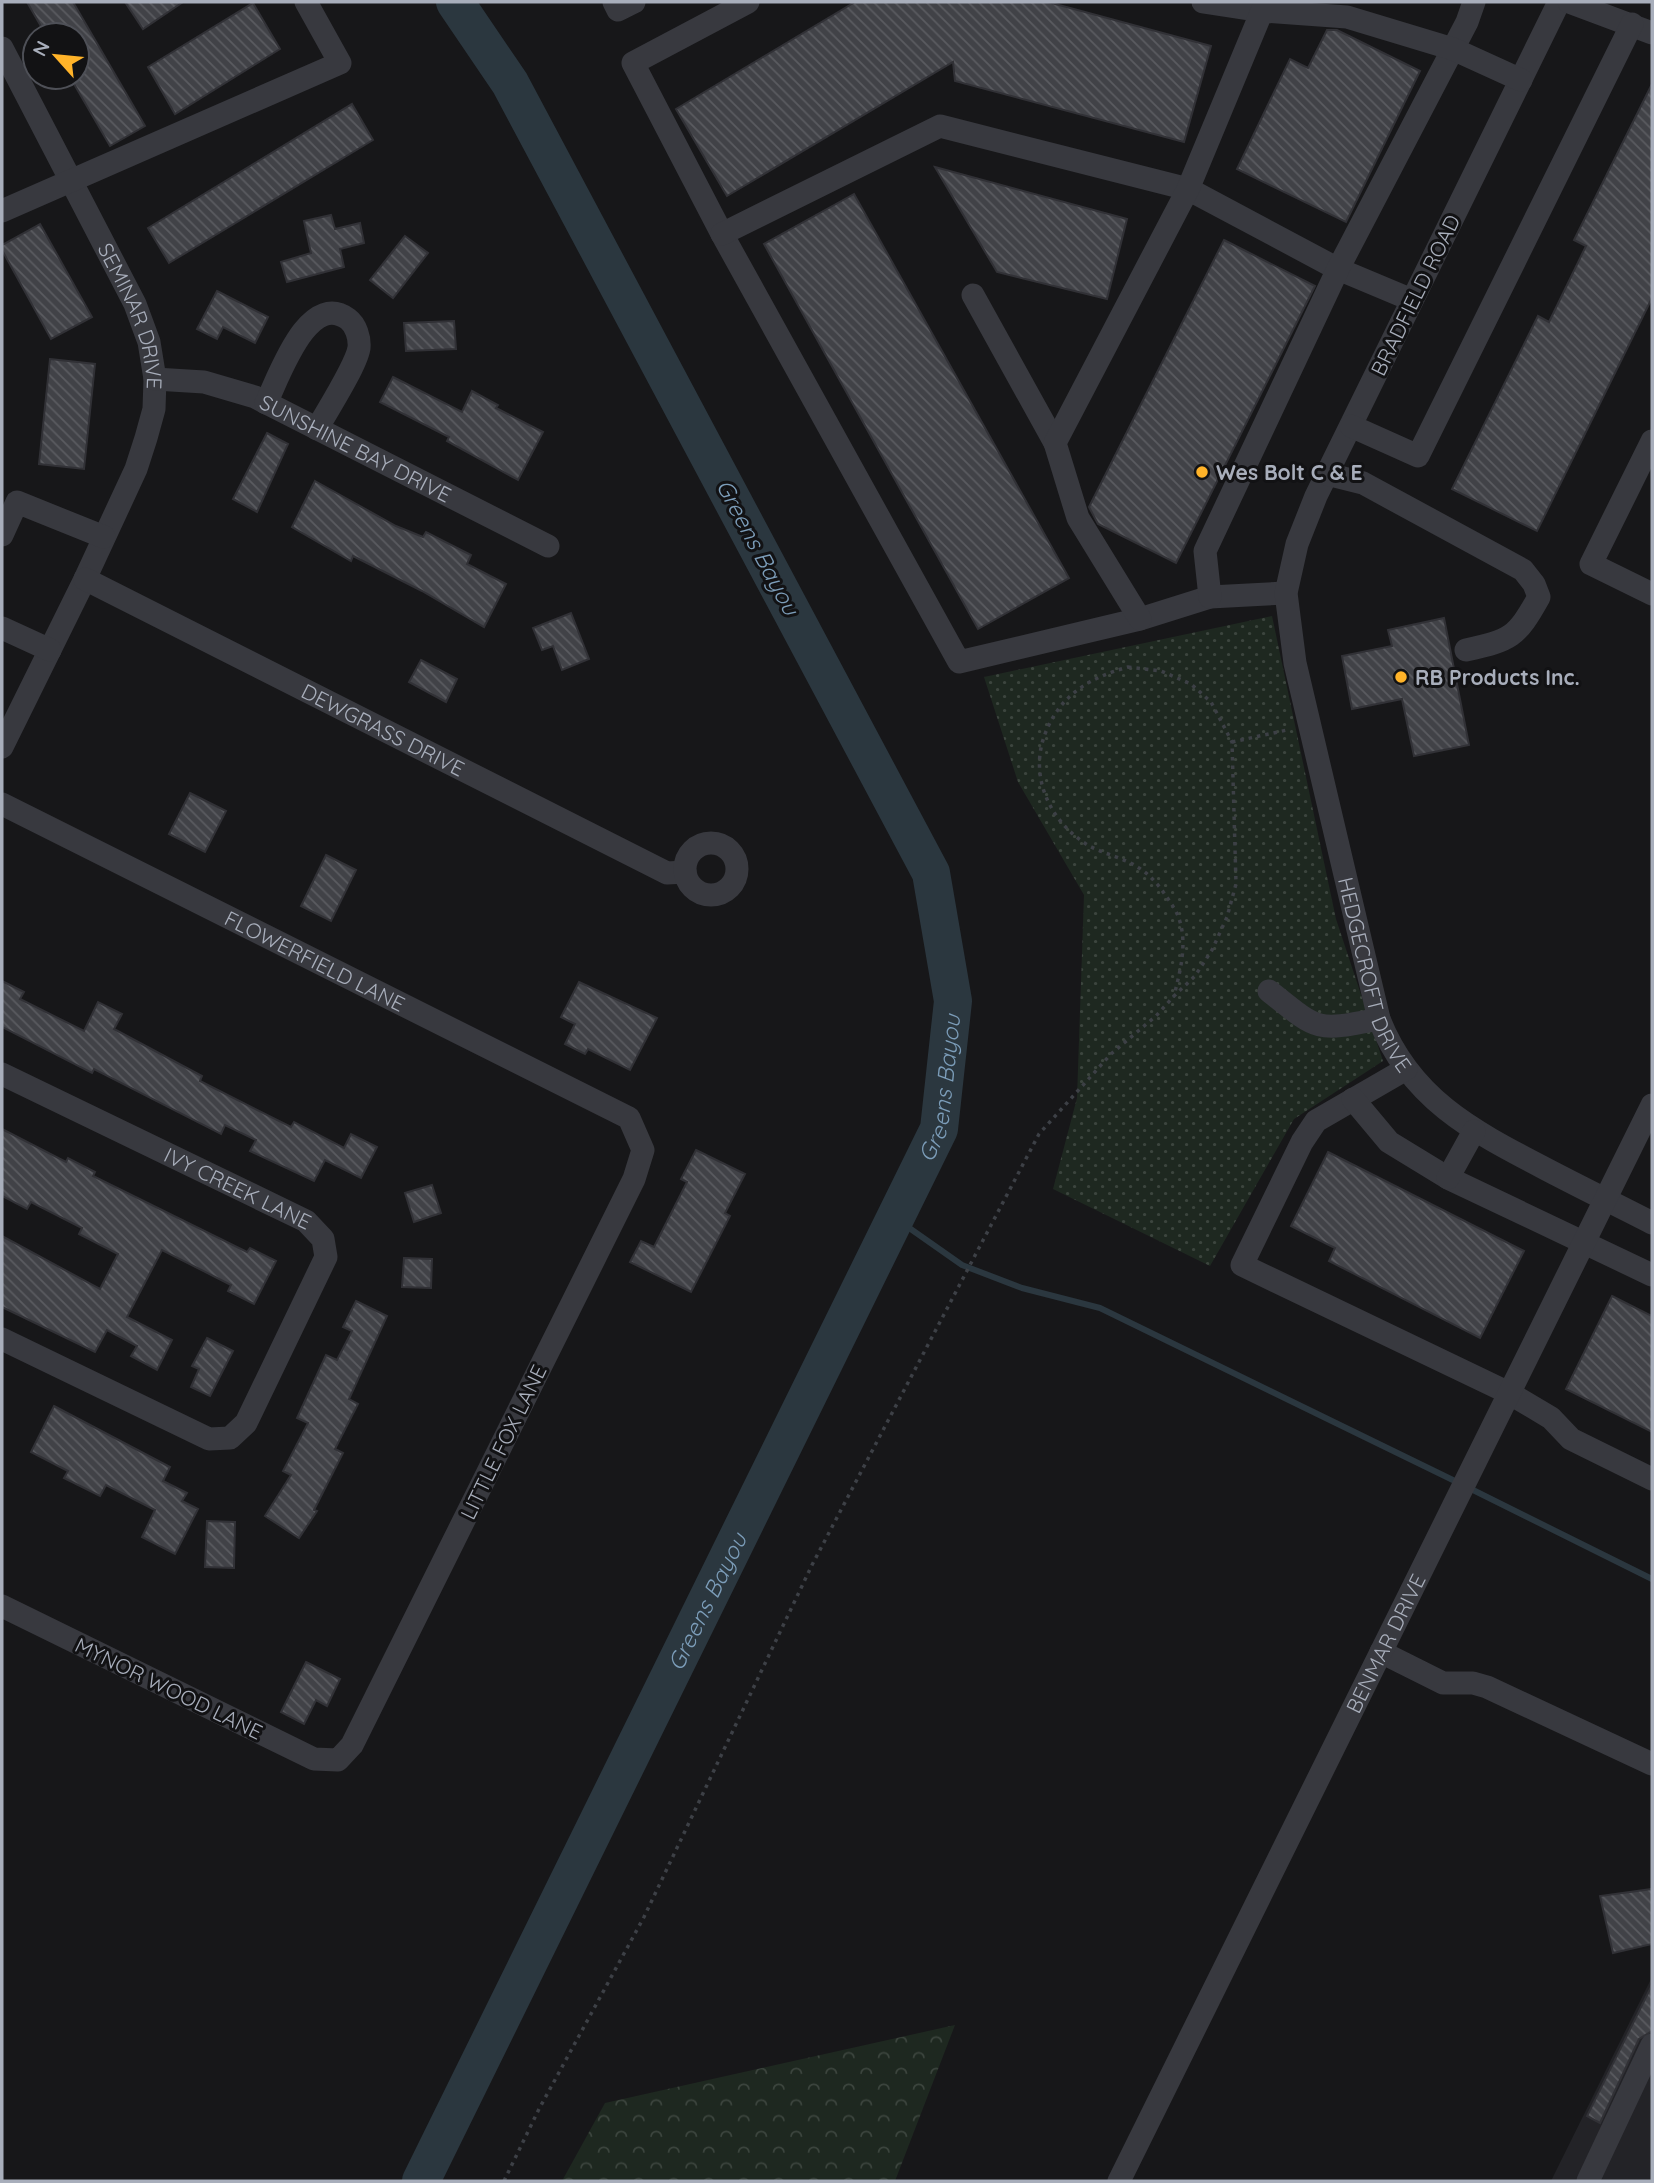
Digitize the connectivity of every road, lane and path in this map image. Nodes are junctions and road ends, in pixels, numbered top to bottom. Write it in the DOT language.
graph roads {
  1 [pos="306,2"];
  2 [pos="614,2"];
  3 [pos="634,2"];
  4 [pos="748,2"];
  5 [pos="1203,2"];
  6 [pos="1474,2"];
  7 [pos="1559,2"];
  8 [pos="1569,2"];
  9 [pos="1349,9"];
  10 [pos="1262,11"];
  11 [pos="1642,29"];
  12 [pos="2,48"];
  13 [pos="1452,49"];
  14 [pos="1521,80"];
  15 [pos="72,183"];
  16 [pos="1188,189"];
  17 [pos="2,211"];
  18 [pos="722,234"];
  19 [pos="1338,269"];
  20 [pos="973,295"];
  21 [pos="1412,300"];
  22 [pos="155,379"];
  23 [pos="266,403"];
  24 [pos="1351,426"];
  25 [pos="317,429"];
  26 [pos="1652,441"];
  27 [pos="1055,443"];
  28 [pos="1327,474"];
  29 [pos="2,535"];
  30 [pos="104,537"];
  31 [pos="548,547"];
  32 [pos="85,579"];
  33 [pos="1286,593"];
  34 [pos="1652,594"];
  35 [pos="1210,597"];
  36 [pos="1140,619"];
  37 [pos="2,628"];
  38 [pos="50,650"];
  39 [pos="1466,650"];
  40 [pos="1287,730"];
  41 [pos="1233,741"];
  42 [pos="2,747"];
  43 [pos="2,804"];
  44 [pos="685,872"];
  45 [pos="1269,991"];
  46 [pos="1174,996"];
  47 [pos="1379,1019"];
  48 [pos="1406,1069"];
  49 [pos="2,1074"];
  50 [pos="1353,1099"];
  51 [pos="1652,1105"];
  52 [pos="629,1118"];
  53 [pos="1474,1131"];
  54 [pos="1644,1140"];
  55 [pos="1448,1178"];
  56 [pos="1605,1200"];
  57 [pos="1652,1223"];
  58 [pos="1585,1241"];
  59 [pos="1652,1275"];
  60 [pos="2,1339"];
  61 [pos="1509,1393"];
  62 [pos="1652,1479"];
  63 [pos="2,1606"];
  64 [pos="1381,1652"];
  65 [pos="338,1760"];
  66 [pos="1652,1764"];
  67 [pos="1652,2045"];
  68 [pos="505,2181"];
  69 [pos="1119,2181"];
  70 [pos="1588,2181"];
  1 -- 15 [label="street"];
  2 -- 3 [label="street"];
  4 -- 18 [label="street"];
  5 -- 10 [label="street"];
  6 -- 13 [label="street"];
  7 -- 14 [label="street, BRADFIELD ROAD"];
  8 -- 11 [label="street"];
  9 -- 10 [label="street"];
  9 -- 13 [label="street"];
  10 -- 16 [label="street"];
  11 -- 24 [label="street"];
  12 -- 15 [label="street, SEMINAR DRIVE"];
  13 -- 14 [label="street"];
  13 -- 19 [label="street"];
  14 -- 21 [label="street, BRADFIELD ROAD"];
  15 -- 17 [label="street"];
  15 -- 22 [label="street, SEMINAR DRIVE"];
  16 -- 18 [label="street"];
  16 -- 19 [label="street"];
  16 -- 27 [label="street"];
  18 -- 36 [label="street"];
  19 -- 21 [label="street"];
  19 -- 35 [label="street"];
  20 -- 27 [label="street"];
  21 -- 24 [label="street, BRADFIELD ROAD"];
  22 -- 23 [label="street, SUNSHINE BAY DRIVE"];
  22 -- 30 [label="street, SEMINAR DRIVE"];
  23 -- 25 [label="street, SUNSHINE BAY DRIVE"];
  23 -- 25 [label="street"];
  24 -- 28 [label="street, BRADFIELD ROAD"];
  25 -- 31 [label="street, SUNSHINE BAY DRIVE"];
  26 -- 34 [label="street"];
  27 -- 36 [label="street"];
  28 -- 33 [label="street, BRADFIELD ROAD"];
  28 -- 39 [label="street"];
  29 -- 30 [label="street"];
  30 -- 32 [label="street, SEMINAR DRIVE"];
  32 -- 38 [label="street, SEMINAR DRIVE"];
  32 -- 44 [label="street, DEWGRASS DRIVE"];
  33 -- 35 [label="street"];
  33 -- 47 [label="street, HEDGECROFT DRIVE"];
  35 -- 36 [label="street"];
  37 -- 38 [label="street"];
  38 -- 42 [label="street, SEMINAR DRIVE"];
  40 -- 41 [label="path"];
  41 -- 46 [label="path"];
  41 -- 46 [label="path"];
  43 -- 52 [label="street, FLOWERFIELD LANE"];
  45 -- 47 [label="street"];
  46 -- 68 [label="path"];
  47 -- 48 [label="street, HEDGECROFT DRIVE"];
  48 -- 50 [label="street"];
  48 -- 53 [label="street, HEDGECROFT DRIVE"];
  49 -- 60 [label="street, IVY CREEK LANE"];
  50 -- 55 [label="street"];
  50 -- 61 [label="street"];
  51 -- 54 [label="street, BENMAR DRIVE"];
  52 -- 65 [label="street, LITTLE FOX LANE"];
  53 -- 55 [label="street"];
  53 -- 56 [label="street, HEDGECROFT DRIVE"];
  54 -- 56 [label="street, BENMAR DRIVE"];
  55 -- 58 [label="street"];
  56 -- 57 [label="street, HEDGECROFT DRIVE"];
  56 -- 58 [label="street, BENMAR DRIVE"];
  58 -- 59 [label="street"];
  58 -- 61 [label="street, BENMAR DRIVE"];
  61 -- 62 [label="street"];
  61 -- 64 [label="street, BENMAR DRIVE"];
  63 -- 65 [label="street, MYNOR WOOD LANE"];
  64 -- 66 [label="street"];
  64 -- 69 [label="street, BENMAR DRIVE"];
  67 -- 70 [label="street"];
}
